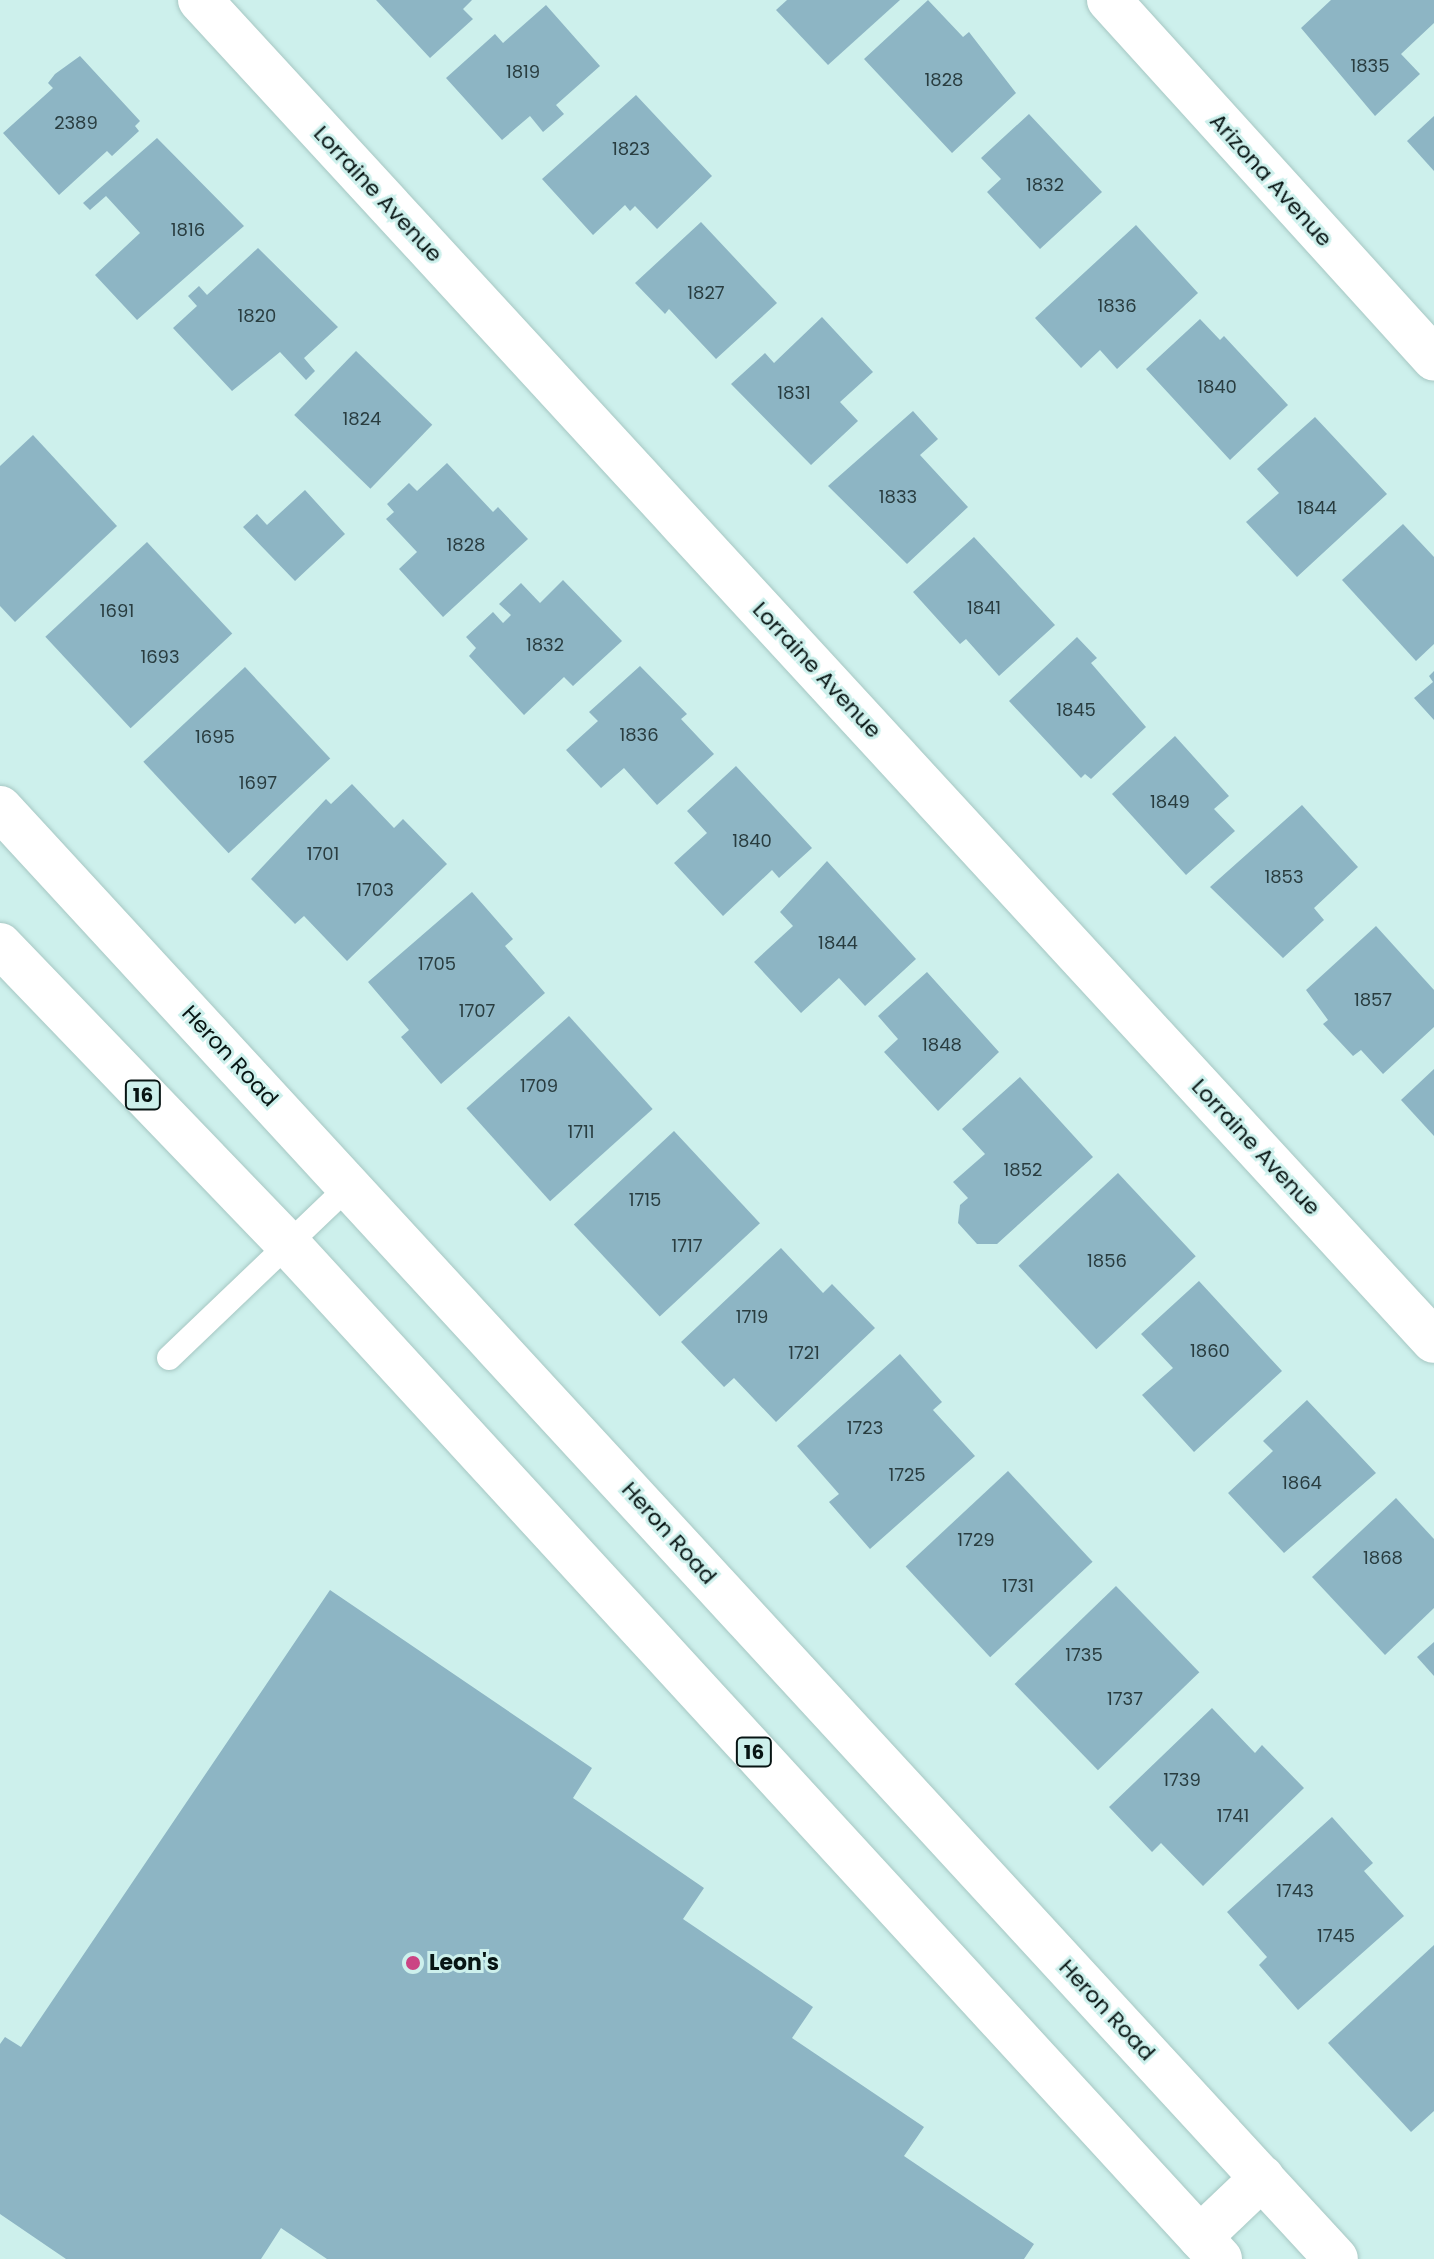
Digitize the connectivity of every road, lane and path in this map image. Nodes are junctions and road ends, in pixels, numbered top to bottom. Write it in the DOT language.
graph roads {
  1 [pos="200,0"];
  2 [pos="1109,0"];
  3 [pos="1434,359"];
  4 [pos="0,808"];
  5 [pos="0,945"];
  6 [pos="350,1185"];
  7 [pos="288,1244"];
  8 [pos="1434,1341"];
  9 [pos="169,1358"];
  10 [pos="1262,2178"];
  11 [pos="1210,2248"];
  12 [pos="1336,2259"];
  1 -- 8 [label="main road, Lorraine Avenue"];
  2 -- 3 [label="main road, Arizona Avenue"];
  4 -- 6 [label="main road, Heron Road"];
  5 -- 7 [label="main road, 16"];
  6 -- 7 [label="lane"];
  6 -- 10 [label="main road, Heron Road"];
  7 -- 9 [label="lane"];
  7 -- 11 [label="main road, 16"];
  10 -- 11 [label="main road"];
  10 -- 12 [label="main road, Heron Road"];
}
